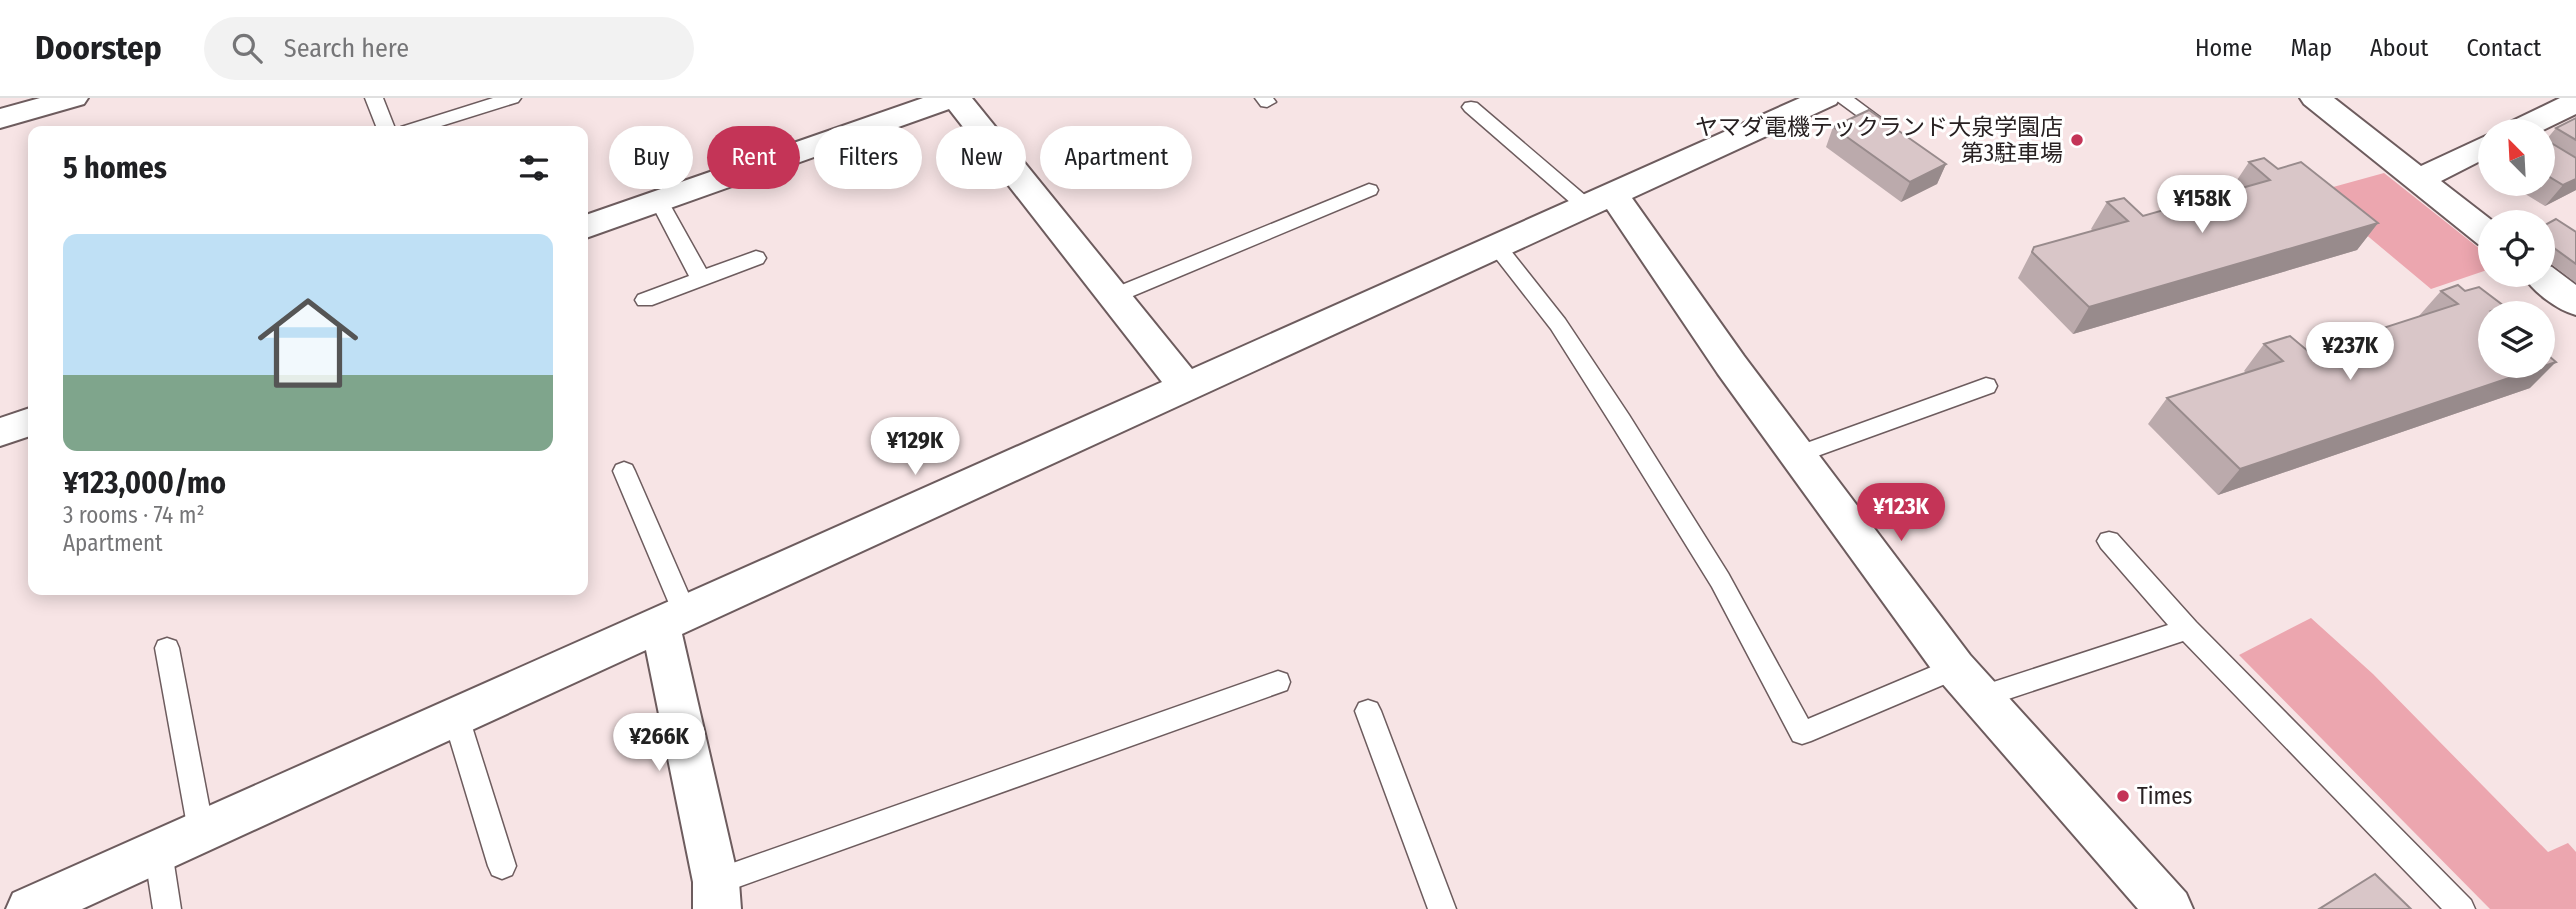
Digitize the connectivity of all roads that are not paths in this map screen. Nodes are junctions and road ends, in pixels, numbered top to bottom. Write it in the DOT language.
graph roads {
  1 [pos="73,98"];
  2 [pos="374,98"];
  3 [pos="512,98"];
  4 [pos="954,98"];
  5 [pos="1825,98"];
  6 [pos="1842,98"];
  7 [pos="2315,98"];
  8 [pos="2576,102"];
  9 [pos="1471,107"];
  10 [pos="0,119"];
  11 [pos="2541,119"];
  12 [pos="385,126"];
  13 [pos="423,126"];
  14 [pos="1905,142"];
  15 [pos="2478,150"];
  16 [pos="2418,180"];
  17 [pos="1368,190"];
  18 [pos="1600,200"];
  19 [pos="659,201"];
  20 [pos="588,226"];
  21 [pos="2478,227"];
  22 [pos="1497,247"];
  23 [pos="757,258"];
  24 [pos="701,279"];
  25 [pos="2555,287"];
  26 [pos="1114,296"];
  27 [pos="645,300"];
  28 [pos="2576,303"];
  29 [pos="1186,387"];
  30 [pos="1986,387"];
  31 [pos="28,423"];
  32 [pos="0,432"];
  33 [pos="1798,455"];
  34 [pos="624,471"];
  35 [pos="2109,541"];
  36 [pos="672,619"];
  37 [pos="2187,629"];
  38 [pos="167,648"];
  39 [pos="1955,668"];
  40 [pos="1278,682"];
  41 [pos="1981,697"];
  42 [pos="1368,711"];
  43 [pos="456,717"];
  44 [pos="201,831"];
  45 [pos="158,851"];
  46 [pos="502,866"];
  47 [pos="717,896"];
  48 [pos="30,909"];
  49 [pos="167,909"];
  50 [pos="1442,909"];
  51 [pos="2167,909"];
  52 [pos="2461,909"];
  1 -- 10 [label="street"];
  2 -- 12 [label="lane"];
  3 -- 13 [label="lane"];
  4 -- 19 [label="street"];
  4 -- 26 [label="street"];
  5 -- 18 [label="street"];
  6 -- 14 [label="lane"];
  7 -- 16 [label="street"];
  8 -- 11 [label="street"];
  9 -- 18 [label="lane"];
  15 -- 16 [label="street"];
  16 -- 21 [label="street"];
  17 -- 26 [label="lane"];
  18 -- 22 [label="street"];
  18 -- 33 [label="street"];
  19 -- 20 [label="street"];
  19 -- 24 [label="lane"];
  22 -- 29 [label="street"];
  22 -- 39 [label="lane"];
  23 -- 24 [label="lane"];
  24 -- 27 [label="lane"];
  25 -- 28 [label="street"];
  26 -- 29 [label="street"];
  29 -- 36 [label="street"];
  30 -- 33 [label="lane"];
  31 -- 32 [label="street"];
  33 -- 39 [label="street"];
  34 -- 36 [label="lane"];
  35 -- 37 [label="lane"];
  36 -- 43 [label="street"];
  36 -- 47 [label="street"];
  37 -- 41 [label="lane"];
  37 -- 52 [label="lane"];
  38 -- 44 [label="lane"];
  39 -- 41 [label="street"];
  40 -- 47 [label="lane"];
  41 -- 51 [label="street"];
  42 -- 50 [label="lane"];
  43 -- 44 [label="street"];
  43 -- 46 [label="lane"];
  44 -- 45 [label="street"];
  45 -- 48 [label="street"];
  45 -- 49 [label="lane"];
}
